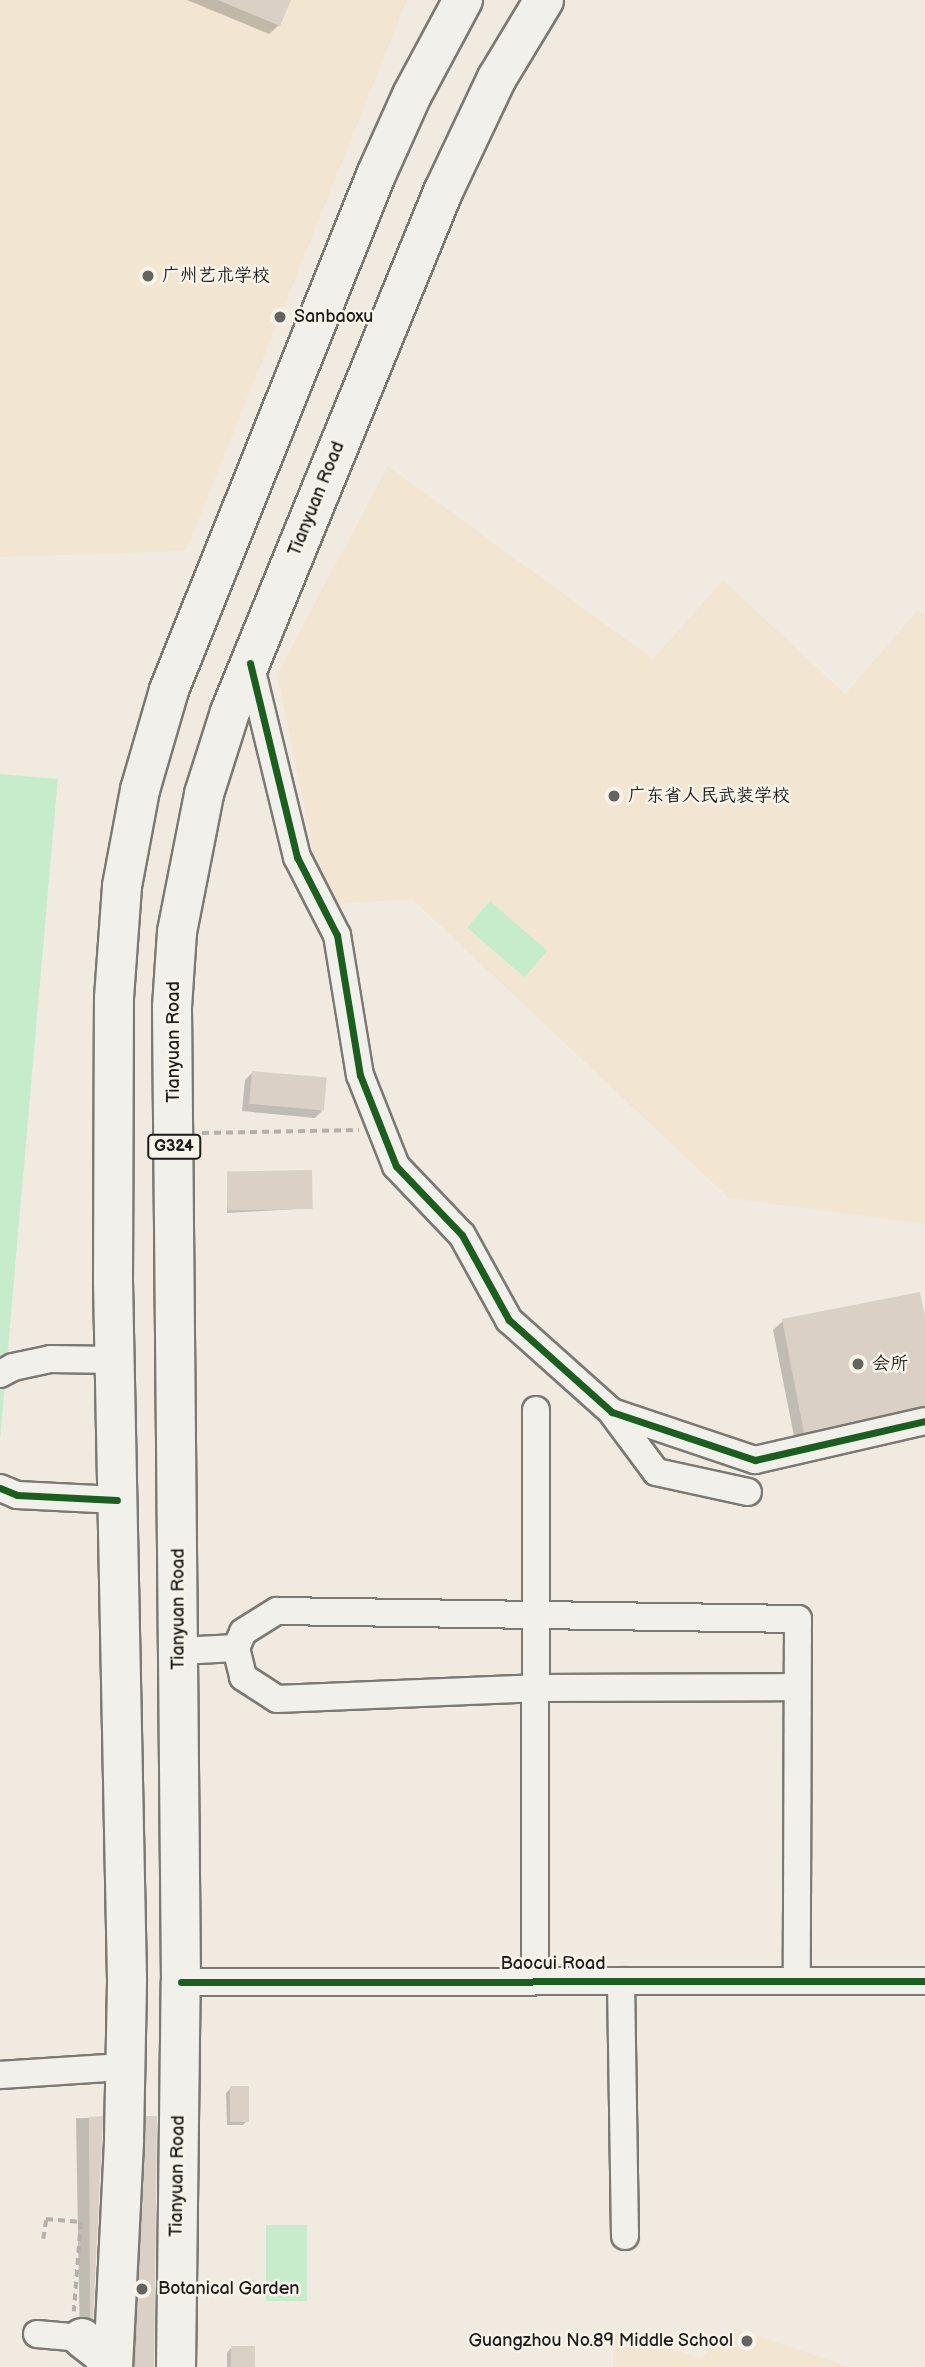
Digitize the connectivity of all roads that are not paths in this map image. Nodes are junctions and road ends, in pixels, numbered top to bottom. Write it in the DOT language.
graph roads {
  1 [pos="463,0"];
  2 [pos="544,0"];
  3 [pos="250,663"];
  4 [pos="114,1360"];
  5 [pos="0,1374"];
  6 [pos="536,1410"];
  7 [pos="611,1412"];
  8 [pos="925,1421"];
  9 [pos="0,1488"];
  10 [pos="748,1492"];
  11 [pos="117,1500"];
  12 [pos="536,1617"];
  13 [pos="236,1648"];
  14 [pos="179,1651"];
  15 [pos="535,1688"];
  16 [pos="797,1688"];
  17 [pos="535,1979"];
  18 [pos="797,1979"];
  19 [pos="621,1980"];
  20 [pos="925,1981"];
  21 [pos="181,1982"];
  22 [pos="125,2067"];
  23 [pos="0,2075"];
  24 [pos="625,2236"];
  25 [pos="117,2305"];
  26 [pos="78,2326"];
  27 [pos="37,2334"];
  28 [pos="107,2367"];
  29 [pos="113,2367"];
  30 [pos="176,2367"];
  1 -- 4 [label="highway"];
  2 -- 3 [label="highway, Tianyuan Road / G324"];
  3 -- 7 [label="street"];
  3 -- 14 [label="highway, Tianyuan Road / G324"];
  4 -- 5 [label="street"];
  4 -- 11 [label="highway"];
  6 -- 12 [label="street"];
  7 -- 8 [label="street"];
  7 -- 10 [label="street"];
  9 -- 11 [label="street"];
  11 -- 22 [label="highway"];
  12 -- 13 [label="street"];
  12 -- 15 [label="street"];
  12 -- 16 [label="street"];
  13 -- 14 [label="street"];
  13 -- 15 [label="street"];
  14 -- 21 [label="highway, Tianyuan Road / G324"];
  15 -- 16 [label="street"];
  15 -- 17 [label="street"];
  16 -- 18 [label="street"];
  17 -- 19 [label="street, Baocui Road"];
  17 -- 21 [label="street, Baocui Road"];
  18 -- 19 [label="street, Baocui Road"];
  18 -- 20 [label="street, Baocui Road"];
  19 -- 24 [label="street"];
  21 -- 30 [label="highway, Tianyuan Road / G324"];
  22 -- 23 [label="street"];
  22 -- 25 [label="highway"];
  25 -- 26 [label="highway"];
  25 -- 29 [label="highway"];
  26 -- 27 [label="street"];
  26 -- 28 [label="highway"];
}
